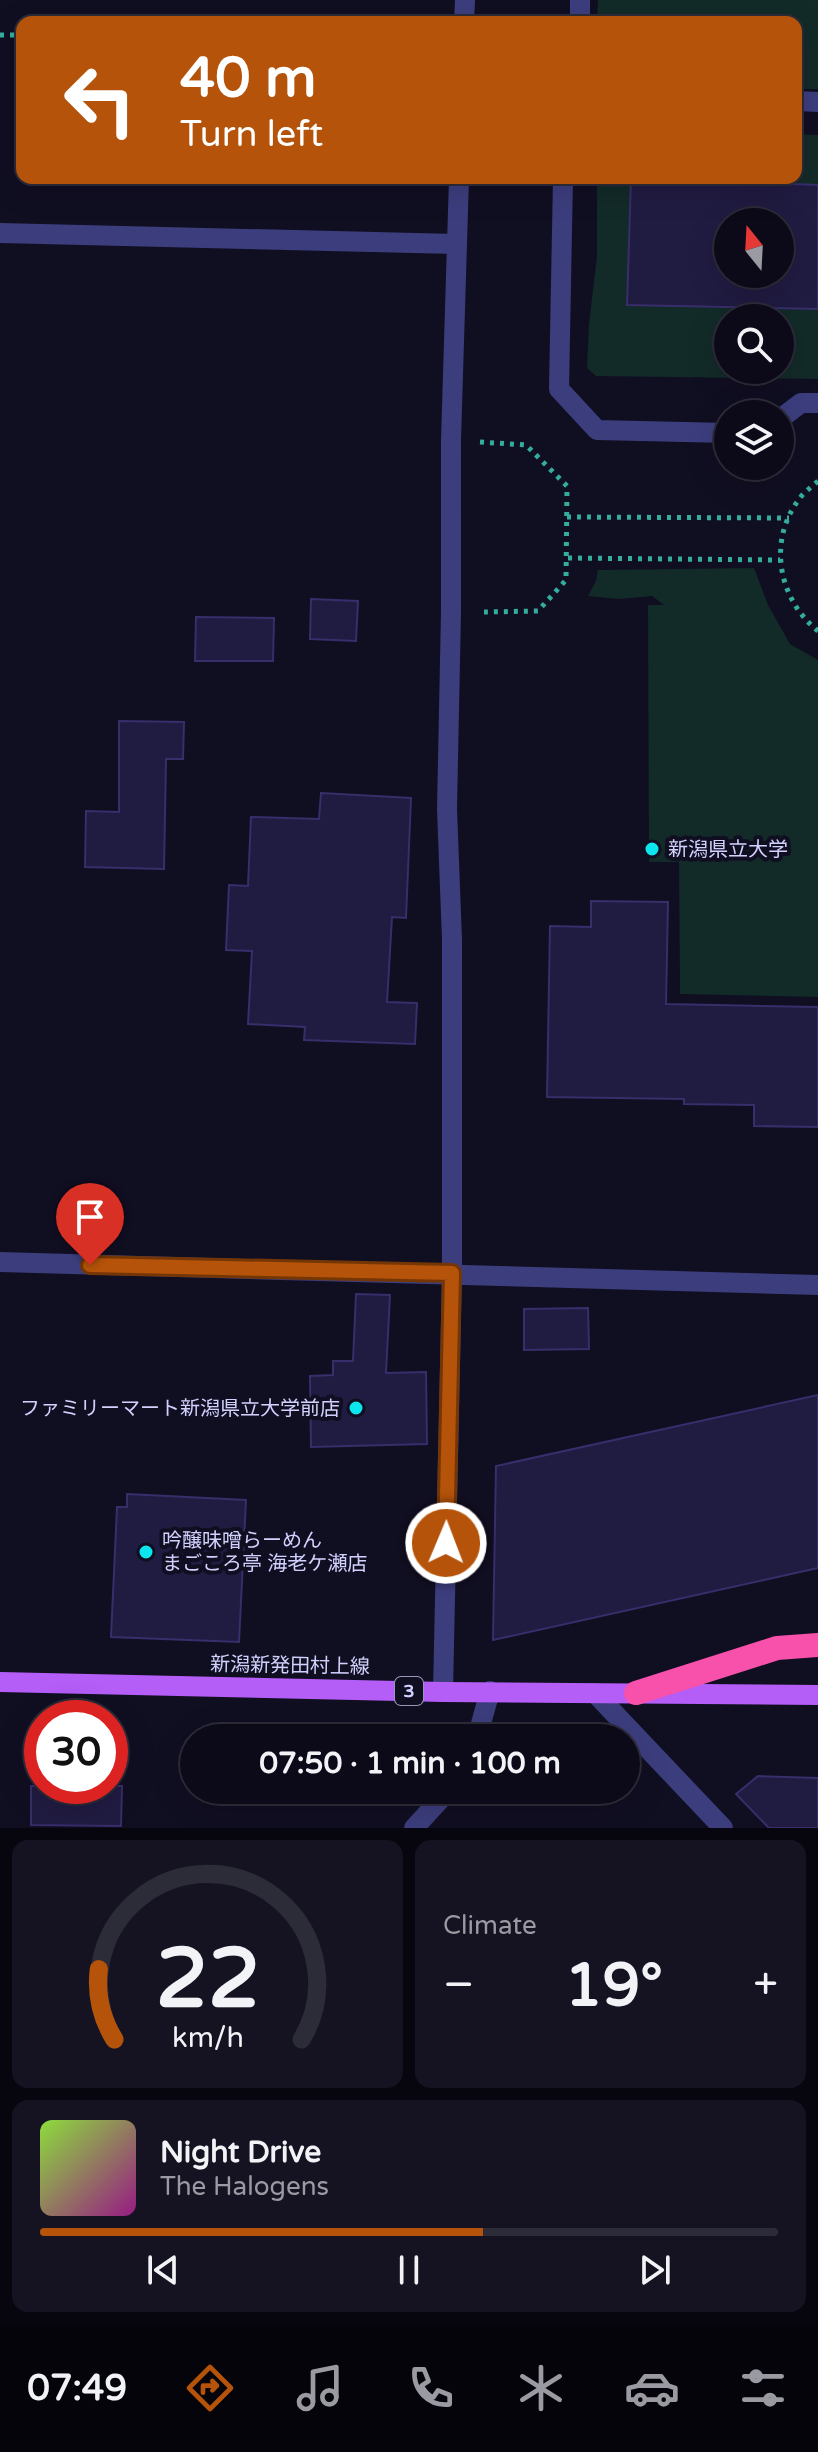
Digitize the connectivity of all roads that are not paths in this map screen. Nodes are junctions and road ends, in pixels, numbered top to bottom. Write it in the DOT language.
graph roads {
  1 [pos="459,184"];
  2 [pos="563,184"];
  3 [pos="0,233"];
  4 [pos="456,244"];
  5 [pos="818,403"];
  6 [pos="794,408"];
  7 [pos="714,433"];
  8 [pos="0,1262"];
  9 [pos="452,1273"];
  10 [pos="818,1285"];
  11 [pos="818,1645"];
  12 [pos="0,1682"];
  13 [pos="490,1691"];
  14 [pos="443,1692"];
  15 [pos="595,1693"];
  16 [pos="636,1693"];
  17 [pos="818,1695"];
  18 [pos="481,1724"];
  19 [pos="436,1804"];
  20 [pos="414,1828"];
  21 [pos="723,1828"];
  1 -- 4 [label="street"];
  2 -- 7 [label="street"];
  3 -- 4 [label="street"];
  4 -- 9 [label="street"];
  5 -- 6 [label="street"];
  8 -- 9 [label="street"];
  9 -- 10 [label="street"];
  9 -- 14 [label="street"];
  11 -- 16 [label="highway"];
  12 -- 14 [label="main road, 新潟新発田村上線 / 3"];
  13 -- 14 [label="main road, 新潟新発田村上線 / 3"];
  13 -- 15 [label="main road, 新潟新発田村上線 / 3"];
  13 -- 18 [label="street"];
  15 -- 16 [label="main road, 新潟新発田村上線 / 3"];
  15 -- 21 [label="street"];
  16 -- 17 [label="main road, 新潟新発田村上線 / 3"];
  19 -- 20 [label="street"];
}
